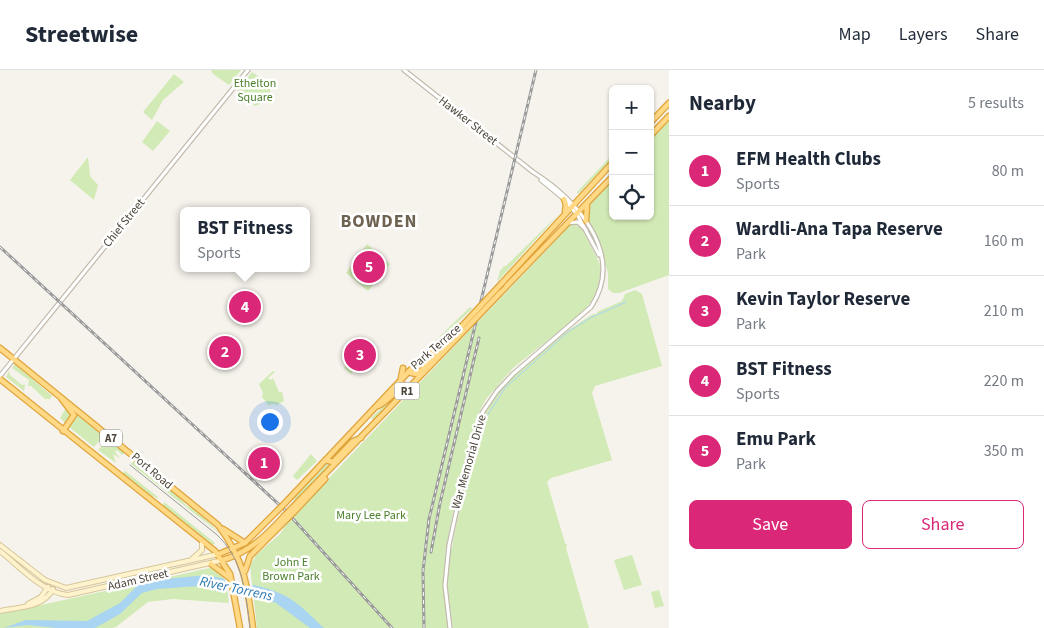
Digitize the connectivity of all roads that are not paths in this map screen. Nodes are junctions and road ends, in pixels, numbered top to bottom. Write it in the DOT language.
graph roads {
  1 [pos="248,70"];
  2 [pos="404,70"];
  3 [pos="669,103"];
  4 [pos="669,116"];
  5 [pos="654,119"];
  6 [pos="654,132"];
  7 [pos="609,166"];
  8 [pos="609,180"];
  9 [pos="580,197"];
  10 [pos="565,198"];
  11 [pos="589,202"];
  12 [pos="572,205"];
  13 [pos="578,212"];
  14 [pos="564,213"];
  15 [pos="586,221"];
  16 [pos="565,224"];
  17 [pos="588,232"];
  18 [pos="600,255"];
  19 [pos="453,343"];
  20 [pos="0,348"];
  21 [pos="14,359"];
  22 [pos="403,368"];
  23 [pos="408,372"];
  24 [pos="0,378"];
  25 [pos="401,380"];
  26 [pos="411,387"];
  27 [pos="60,397"];
  28 [pos="373,410"];
  29 [pos="63,431"];
  30 [pos="362,438"];
  31 [pos="325,460"];
  32 [pos="286,518"];
  33 [pos="218,525"];
  34 [pos="202,540"];
  35 [pos="245,543"];
  36 [pos="0,545"];
  37 [pos="235,549"];
  38 [pos="0,551"];
  39 [pos="219,554"];
  40 [pos="238,555"];
  41 [pos="190,560"];
  42 [pos="223,560"];
  43 [pos="212,564"];
  44 [pos="231,578"];
  45 [pos="246,578"];
  46 [pos="52,584"];
  47 [pos="48,588"];
  48 [pos="52,591"];
  49 [pos="21,606"];
  50 [pos="0,611"];
  51 [pos="240,628"];
  52 [pos="253,628"];
  53 [pos="450,628"];
  1 -- 21 [label="street, Chief Street"];
  2 -- 10 [label="street, Hawker Street"];
  3 -- 5 [label="highway"];
  4 -- 6 [label="highway"];
  7 -- 9 [label="highway, Park Terrace / R1"];
  8 -- 11 [label="highway, Park Terrace / R1"];
  9 -- 10 [label="street"];
  9 -- 12 [label="highway, Park Terrace / R1"];
  10 -- 12 [label="street, Hawker Street"];
  10 -- 14 [label="highway"];
  11 -- 13 [label="highway, Park Terrace / R1"];
  11 -- 15 [label="highway"];
  12 -- 13 [label="street, Hawker Street"];
  12 -- 14 [label="highway, Park Terrace / R1"];
  13 -- 15 [label="street, War Memorial Drive"];
  13 -- 16 [label="highway, Park Terrace / R1"];
  13 -- 17 [label="street, War Memorial Drive"];
  14 -- 23 [label="highway, Park Terrace / R1, bridge"];
  15 -- 18 [label="street, War Memorial Drive"];
  16 -- 17 [label="street"];
  16 -- 19 [label="highway, Park Terrace / R1, bridge"];
  17 -- 18 [label="street, War Memorial Drive"];
  18 -- 53 [label="street, War Memorial Drive"];
  19 -- 23 [label="highway"];
  19 -- 26 [label="highway, Park Terrace / R1"];
  20 -- 21 [label="highway, Port Road / A7"];
  21 -- 24 [label="street, Chief Street"];
  21 -- 27 [label="highway, Port Road / A7"];
  22 -- 25 [label="highway"];
  23 -- 25 [label="highway, Park Terrace / R1"];
  24 -- 29 [label="highway, Port Road / A7"];
  25 -- 28 [label="highway, Park Terrace / R1"];
  26 -- 28 [label="highway"];
  26 -- 30 [label="highway, Park Terrace / R1"];
  27 -- 29 [label="highway"];
  27 -- 33 [label="highway, Port Road / A7"];
  28 -- 31 [label="highway, Park Terrace / R1"];
  29 -- 34 [label="highway, Port Road / A7"];
  30 -- 31 [label="highway"];
  30 -- 32 [label="highway, Park Terrace / R1, bridge"];
  31 -- 35 [label="highway, Park Terrace / R1, bridge"];
  32 -- 40 [label="highway, Park Terrace"];
  32 -- 45 [label="highway"];
  33 -- 35 [label="highway"];
  33 -- 37 [label="highway, Port Road / A7"];
  34 -- 39 [label="highway, Port Road / A7"];
  34 -- 41 [label="main road"];
  35 -- 37 [label="highway, Park Terrace / R1"];
  36 -- 46 [label="main road"];
  37 -- 39 [label="highway, R1"];
  37 -- 40 [label="highway, Port Road / A7"];
  38 -- 47 [label="main road"];
  39 -- 41 [label="main road, Adam Street"];
  39 -- 42 [label="highway, Port Road"];
  40 -- 42 [label="highway, Park Terrace"];
  40 -- 45 [label="highway, Port Road"];
  41 -- 46 [label="main road, Adam Street"];
  42 -- 43 [label="main road, Adam Street"];
  42 -- 44 [label="highway, Port Road"];
  43 -- 44 [label="highway"];
  43 -- 48 [label="main road, Adam Street"];
  44 -- 51 [label="highway, Port Road"];
  45 -- 52 [label="highway, Port Road"];
  46 -- 47 [label="main road"];
  46 -- 48 [label="main road"];
  47 -- 48 [label="main road"];
  47 -- 49 [label="main road"];
  48 -- 49 [label="main road"];
  49 -- 50 [label="main road"];
}
